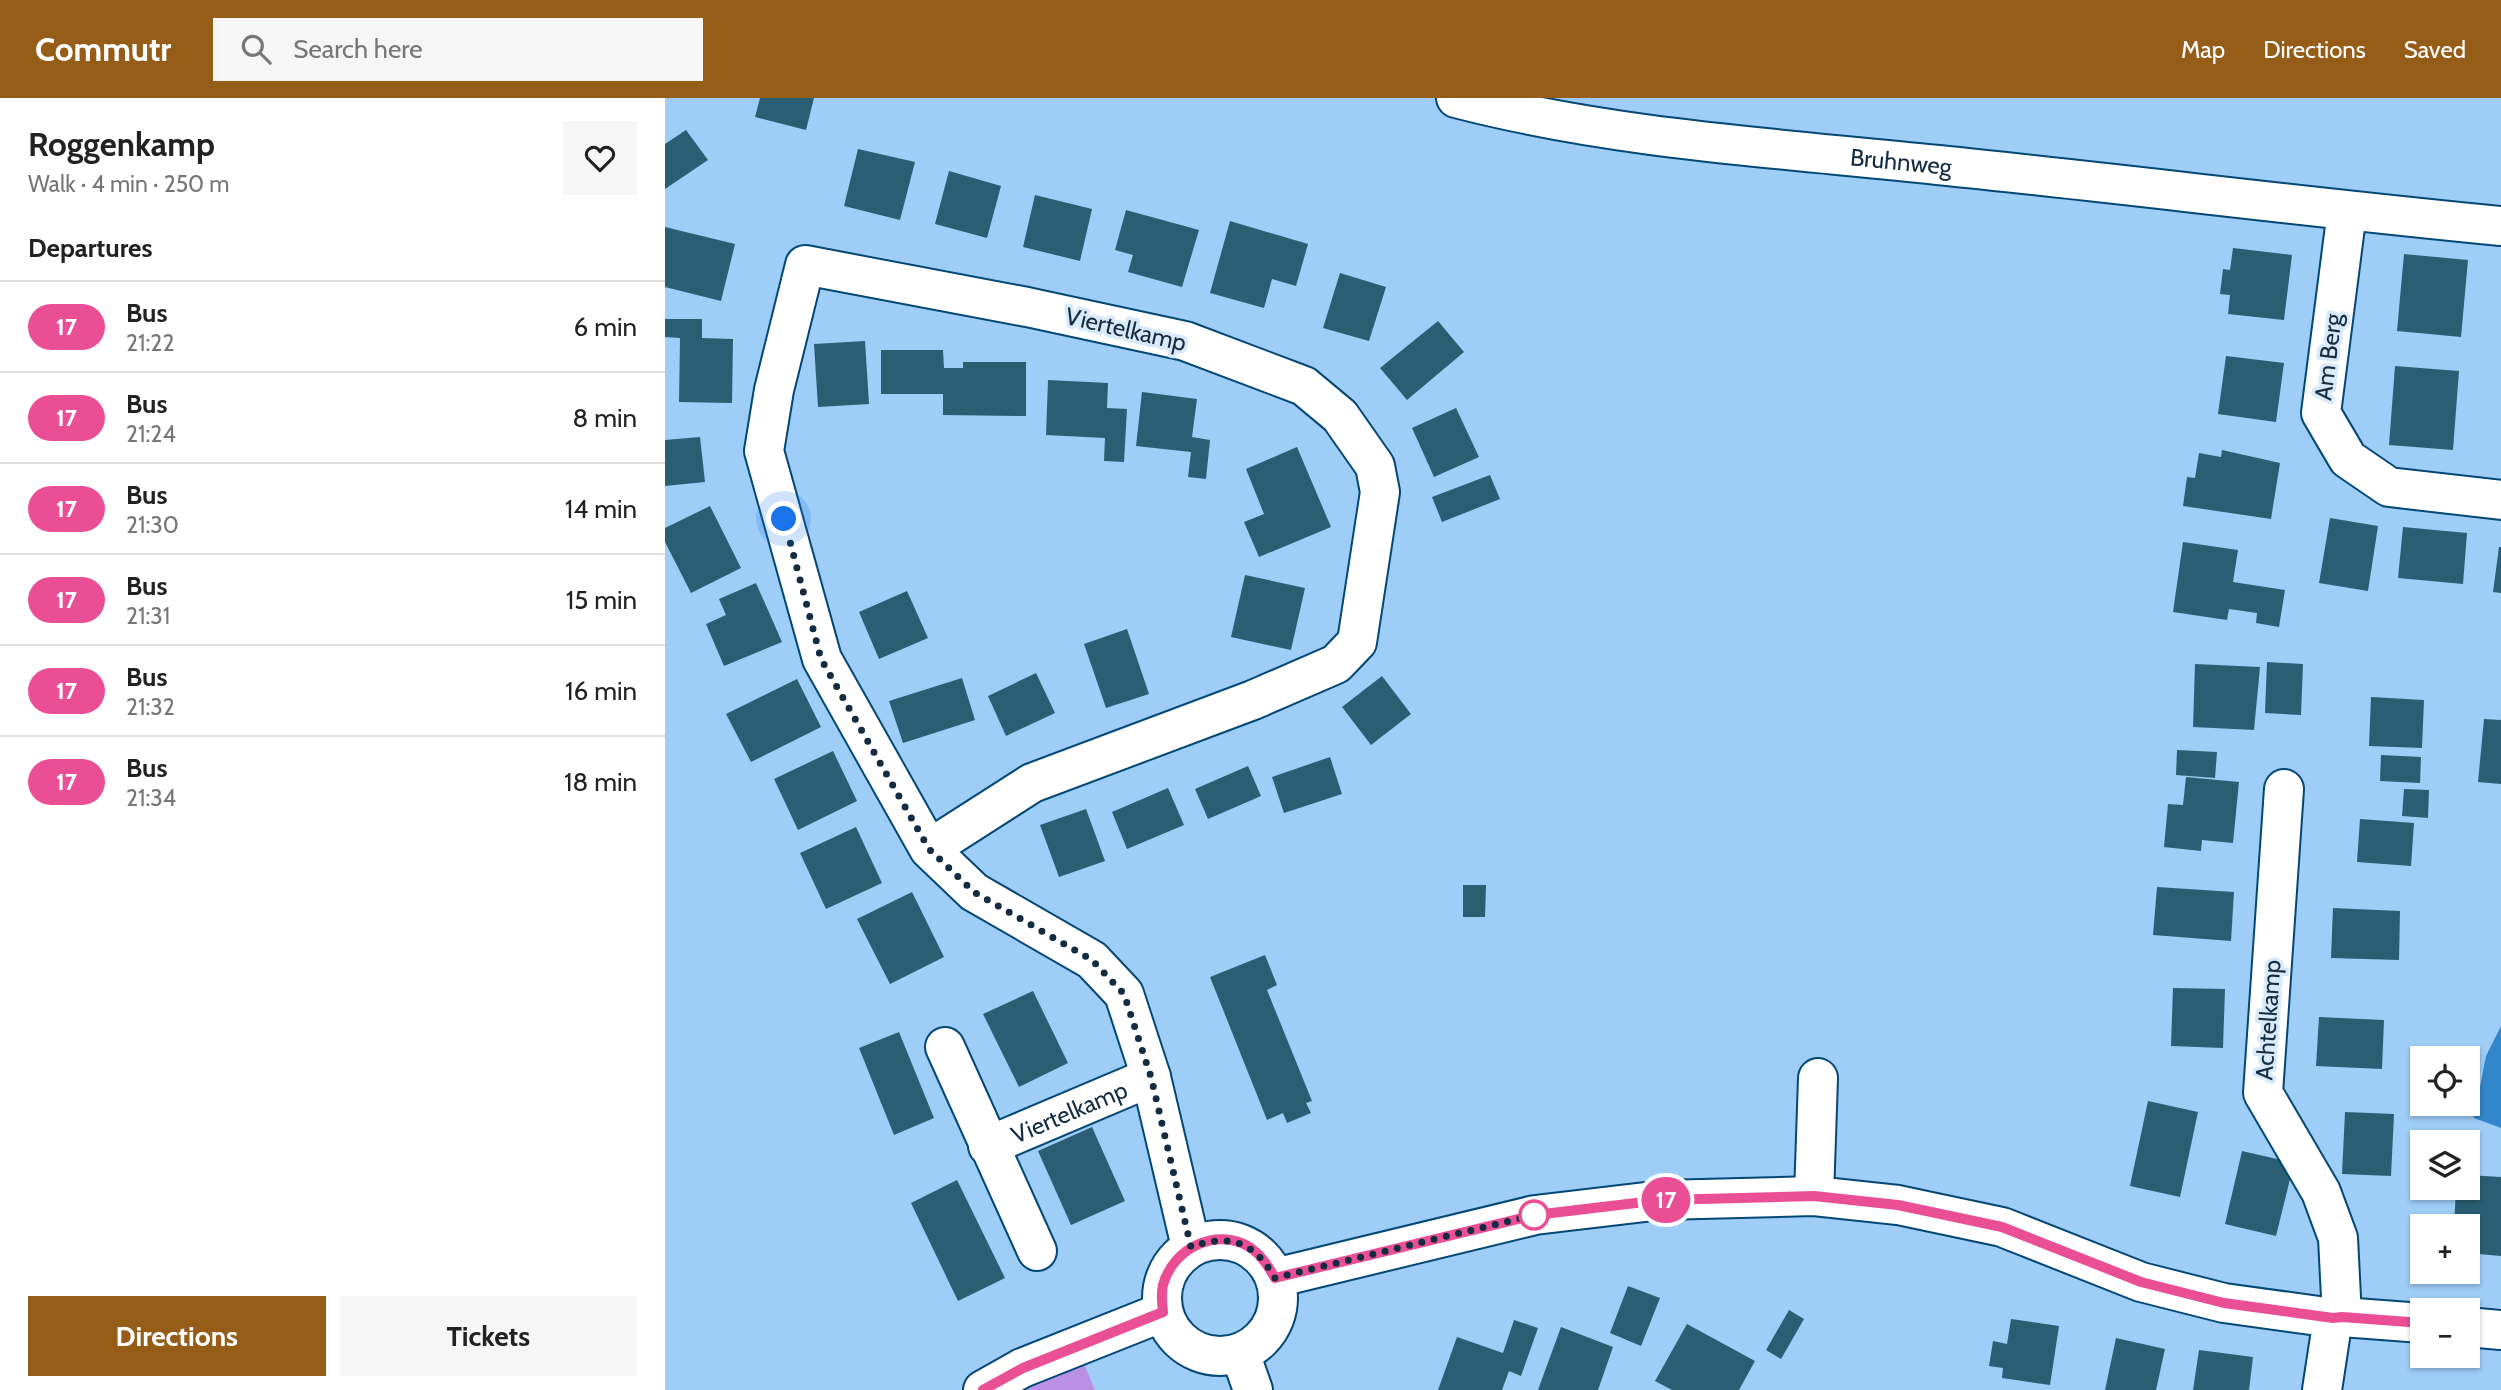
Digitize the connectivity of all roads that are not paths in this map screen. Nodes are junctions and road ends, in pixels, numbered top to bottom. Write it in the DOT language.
graph roads {
  1 [pos="1456,98"];
  2 [pos="2347,211"];
  3 [pos="2501,226"];
  4 [pos="2501,500"];
  5 [pos="2284,789"];
  6 [pos="929,849"];
  7 [pos="945,1047"];
  8 [pos="1151,1077"];
  9 [pos="1809,1085"];
  10 [pos="988,1146"];
  11 [pos="1814,1196"];
  12 [pos="1191,1247"];
  13 [pos="1037,1251"];
  14 [pos="1275,1278"];
  15 [pos="1163,1312"];
  16 [pos="2338,1318"];
  17 [pos="2410,1322"];
  18 [pos="2480,1328"];
  19 [pos="2501,1329"];
  20 [pos="1240,1353"];
  21 [pos="983,1390"];
  22 [pos="1253,1390"];
  23 [pos="2322,1390"];
  1 -- 2 [label="street, Bruhnweg"];
  2 -- 3 [label="street, Bruhnweg"];
  2 -- 4 [label="street, Am Berg"];
  5 -- 16 [label="street, Achtelkamp"];
  6 -- 6 [label="street, Viertelkamp"];
  6 -- 8 [label="street, Viertelkamp"];
  7 -- 10 [label="street, Viertelkamp"];
  8 -- 10 [label="street, Viertelkamp"];
  8 -- 12 [label="street, Viertelkamp"];
  9 -- 11 [label="street"];
  10 -- 13 [label="street, Viertelkamp"];
  11 -- 14 [label="street"];
  11 -- 16 [label="street"];
  12 -- 14 [label="street"];
  12 -- 15 [label="street"];
  14 -- 20 [label="street"];
  15 -- 20 [label="street"];
  15 -- 21 [label="street"];
  16 -- 17 [label="street"];
  16 -- 23 [label="street, Achtelkamp"];
  18 -- 19 [label="street"];
  20 -- 22 [label="street"];
}
